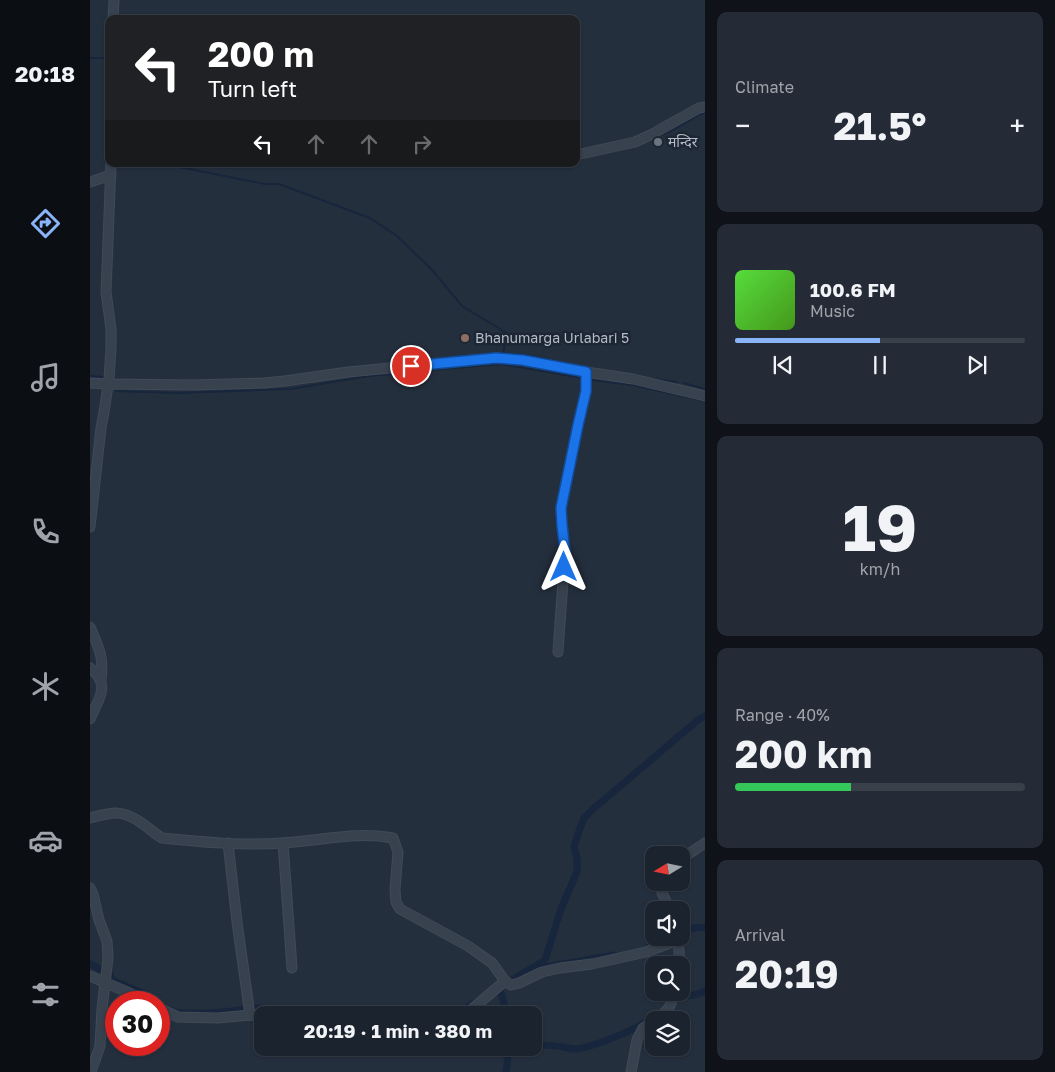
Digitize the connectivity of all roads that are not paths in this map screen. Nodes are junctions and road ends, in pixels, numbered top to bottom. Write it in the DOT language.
graph roads {
  1 [pos="114,0"];
  2 [pos="113,15"];
  3 [pos="705,107"];
  4 [pos="580,154"];
  5 [pos="111,167"];
  6 [pos="111,175"];
  7 [pos="90,182"];
  8 [pos="586,372"];
  9 [pos="90,383"];
  10 [pos="108,384"];
  11 [pos="705,396"];
  12 [pos="90,527"];
  13 [pos="90,627"];
  14 [pos="558,652"];
  15 [pos="90,668"];
  16 [pos="101,680"];
  17 [pos="90,719"];
  18 [pos="90,818"];
  19 [pos="228,843"];
  20 [pos="283,843"];
  21 [pos="705,843"];
  22 [pos="690,853"];
  23 [pos="90,888"];
  24 [pos="663,946"];
  25 [pos="292,968"];
  26 [pos="90,976"];
  27 [pos="505,980"];
  28 [pos="106,982"];
  29 [pos="125,991"];
  30 [pos="672,1001"];
  31 [pos="475,1006"];
  32 [pos="170,1013"];
  33 [pos="250,1015"];
  34 [pos="254,1015"];
  35 [pos="91,1072"];
  36 [pos="631,1072"];
  1 -- 2 [label="street"];
  3 -- 4 [label="street"];
  5 -- 6 [label="street"];
  6 -- 7 [label="street"];
  6 -- 10 [label="street"];
  8 -- 10 [label="street"];
  8 -- 11 [label="street"];
  8 -- 14 [label="street"];
  9 -- 10 [label="street"];
  10 -- 12 [label="street"];
  13 -- 16 [label="street"];
  15 -- 16 [label="street"];
  16 -- 17 [label="street"];
  18 -- 19 [label="street"];
  19 -- 20 [label="street"];
  19 -- 33 [label="street"];
  20 -- 25 [label="street"];
  20 -- 27 [label="street"];
  21 -- 22 [label="street"];
  23 -- 28 [label="street"];
  24 -- 27 [label="street"];
  26 -- 28 [label="street"];
  27 -- 31 [label="street"];
  28 -- 29 [label="street"];
  28 -- 35 [label="street"];
  30 -- 36 [label="street"];
  32 -- 33 [label="street"];
  33 -- 34 [label="street"];
}
